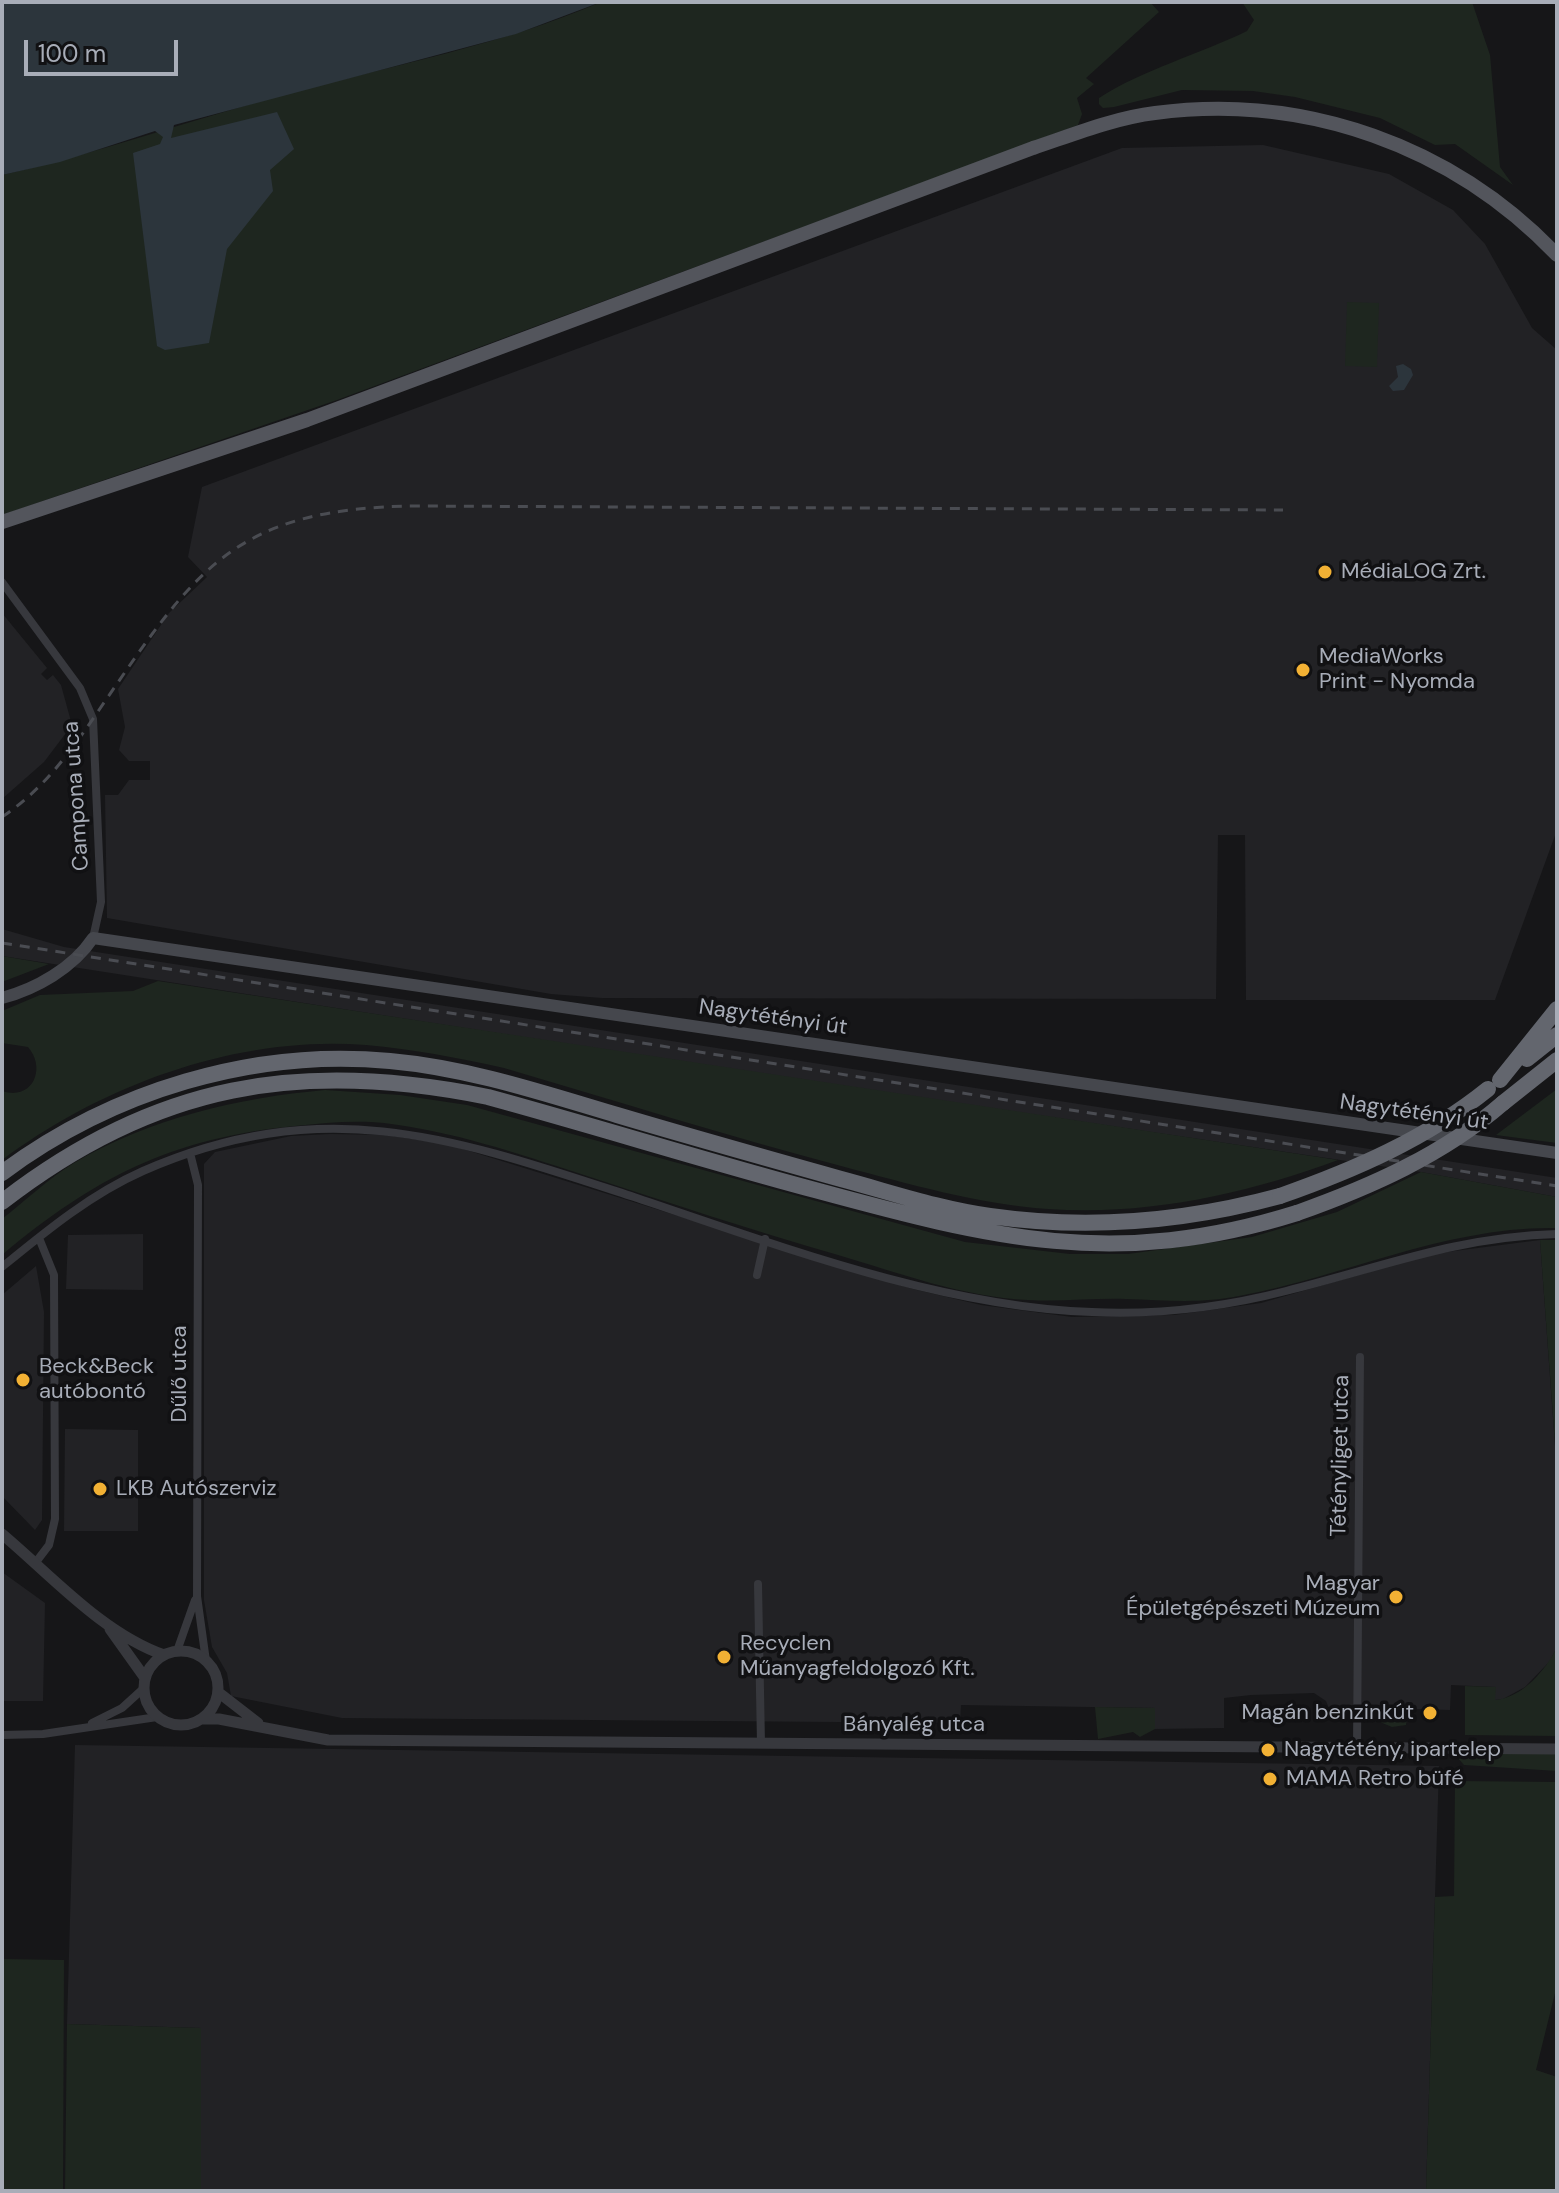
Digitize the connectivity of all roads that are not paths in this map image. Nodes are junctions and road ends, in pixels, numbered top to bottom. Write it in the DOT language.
graph roads {
  1 [pos="1557,255"];
  2 [pos="2,522"];
  3 [pos="2,582"];
  4 [pos="93,938"];
  5 [pos="2,998"];
  6 [pos="1557,1009"];
  7 [pos="1557,1035"];
  8 [pos="1557,1060"];
  9 [pos="1494,1085"];
  10 [pos="190,1153"];
  11 [pos="1557,1153"];
  12 [pos="2,1173"];
  13 [pos="2,1202"];
  14 [pos="1557,1234"];
  15 [pos="39,1238"];
  16 [pos="765,1239"];
  17 [pos="2,1267"];
  18 [pos="757,1275"];
  19 [pos="1360,1357"];
  20 [pos="2,1534"];
  21 [pos="36,1562"];
  22 [pos="758,1584"];
  23 [pos="197,1596"];
  24 [pos="102,1620"];
  25 [pos="177,1651"];
  26 [pos="164,1655"];
  27 [pos="206,1661"];
  28 [pos="144,1683"];
  29 [pos="218,1692"];
  30 [pos="157,1717"];
  31 [pos="202,1719"];
  32 [pos="85,1727"];
  33 [pos="272,1730"];
  34 [pos="2,1735"];
  35 [pos="761,1744"];
  36 [pos="1357,1747"];
  37 [pos="1557,1749"];
  1 -- 2 [label="main road"];
  3 -- 4 [label="street, Campona utca"];
  4 -- 5 [label="main road"];
  4 -- 11 [label="main road, Nagytétényi út"];
  6 -- 9 [label="highway"];
  7 -- 9 [label="highway"];
  8 -- 13 [label="highway, bridge"];
  9 -- 12 [label="highway, bridge"];
  10 -- 15 [label="street"];
  10 -- 16 [label="street"];
  10 -- 23 [label="street, Dűlő utca"];
  14 -- 16 [label="street"];
  15 -- 17 [label="street"];
  15 -- 21 [label="street"];
  16 -- 18 [label="street"];
  19 -- 36 [label="street, Tétényliget utca"];
  20 -- 21 [label="street"];
  21 -- 24 [label="street"];
  22 -- 35 [label="street"];
  23 -- 25 [label="street, Dűlő utca"];
  23 -- 27 [label="street, Dűlő utca"];
  24 -- 26 [label="street"];
  24 -- 28 [label="street"];
  25 -- 26 [label="street"];
  25 -- 27 [label="street"];
  26 -- 28 [label="street, Bányalég utca"];
  27 -- 29 [label="street, Bányalég utca"];
  28 -- 30 [label="street"];
  28 -- 32 [label="street, Bányalég utca"];
  29 -- 31 [label="street"];
  29 -- 33 [label="street, Bányalég utca"];
  30 -- 31 [label="street, Bányalég utca"];
  30 -- 32 [label="street, Bányalég utca"];
  31 -- 33 [label="street, Bányalég utca"];
  32 -- 34 [label="street, Bányalég utca"];
  33 -- 35 [label="street, Bányalég utca"];
  35 -- 36 [label="street, Bányalég utca"];
  36 -- 37 [label="street, Bányalég utca"];
}
